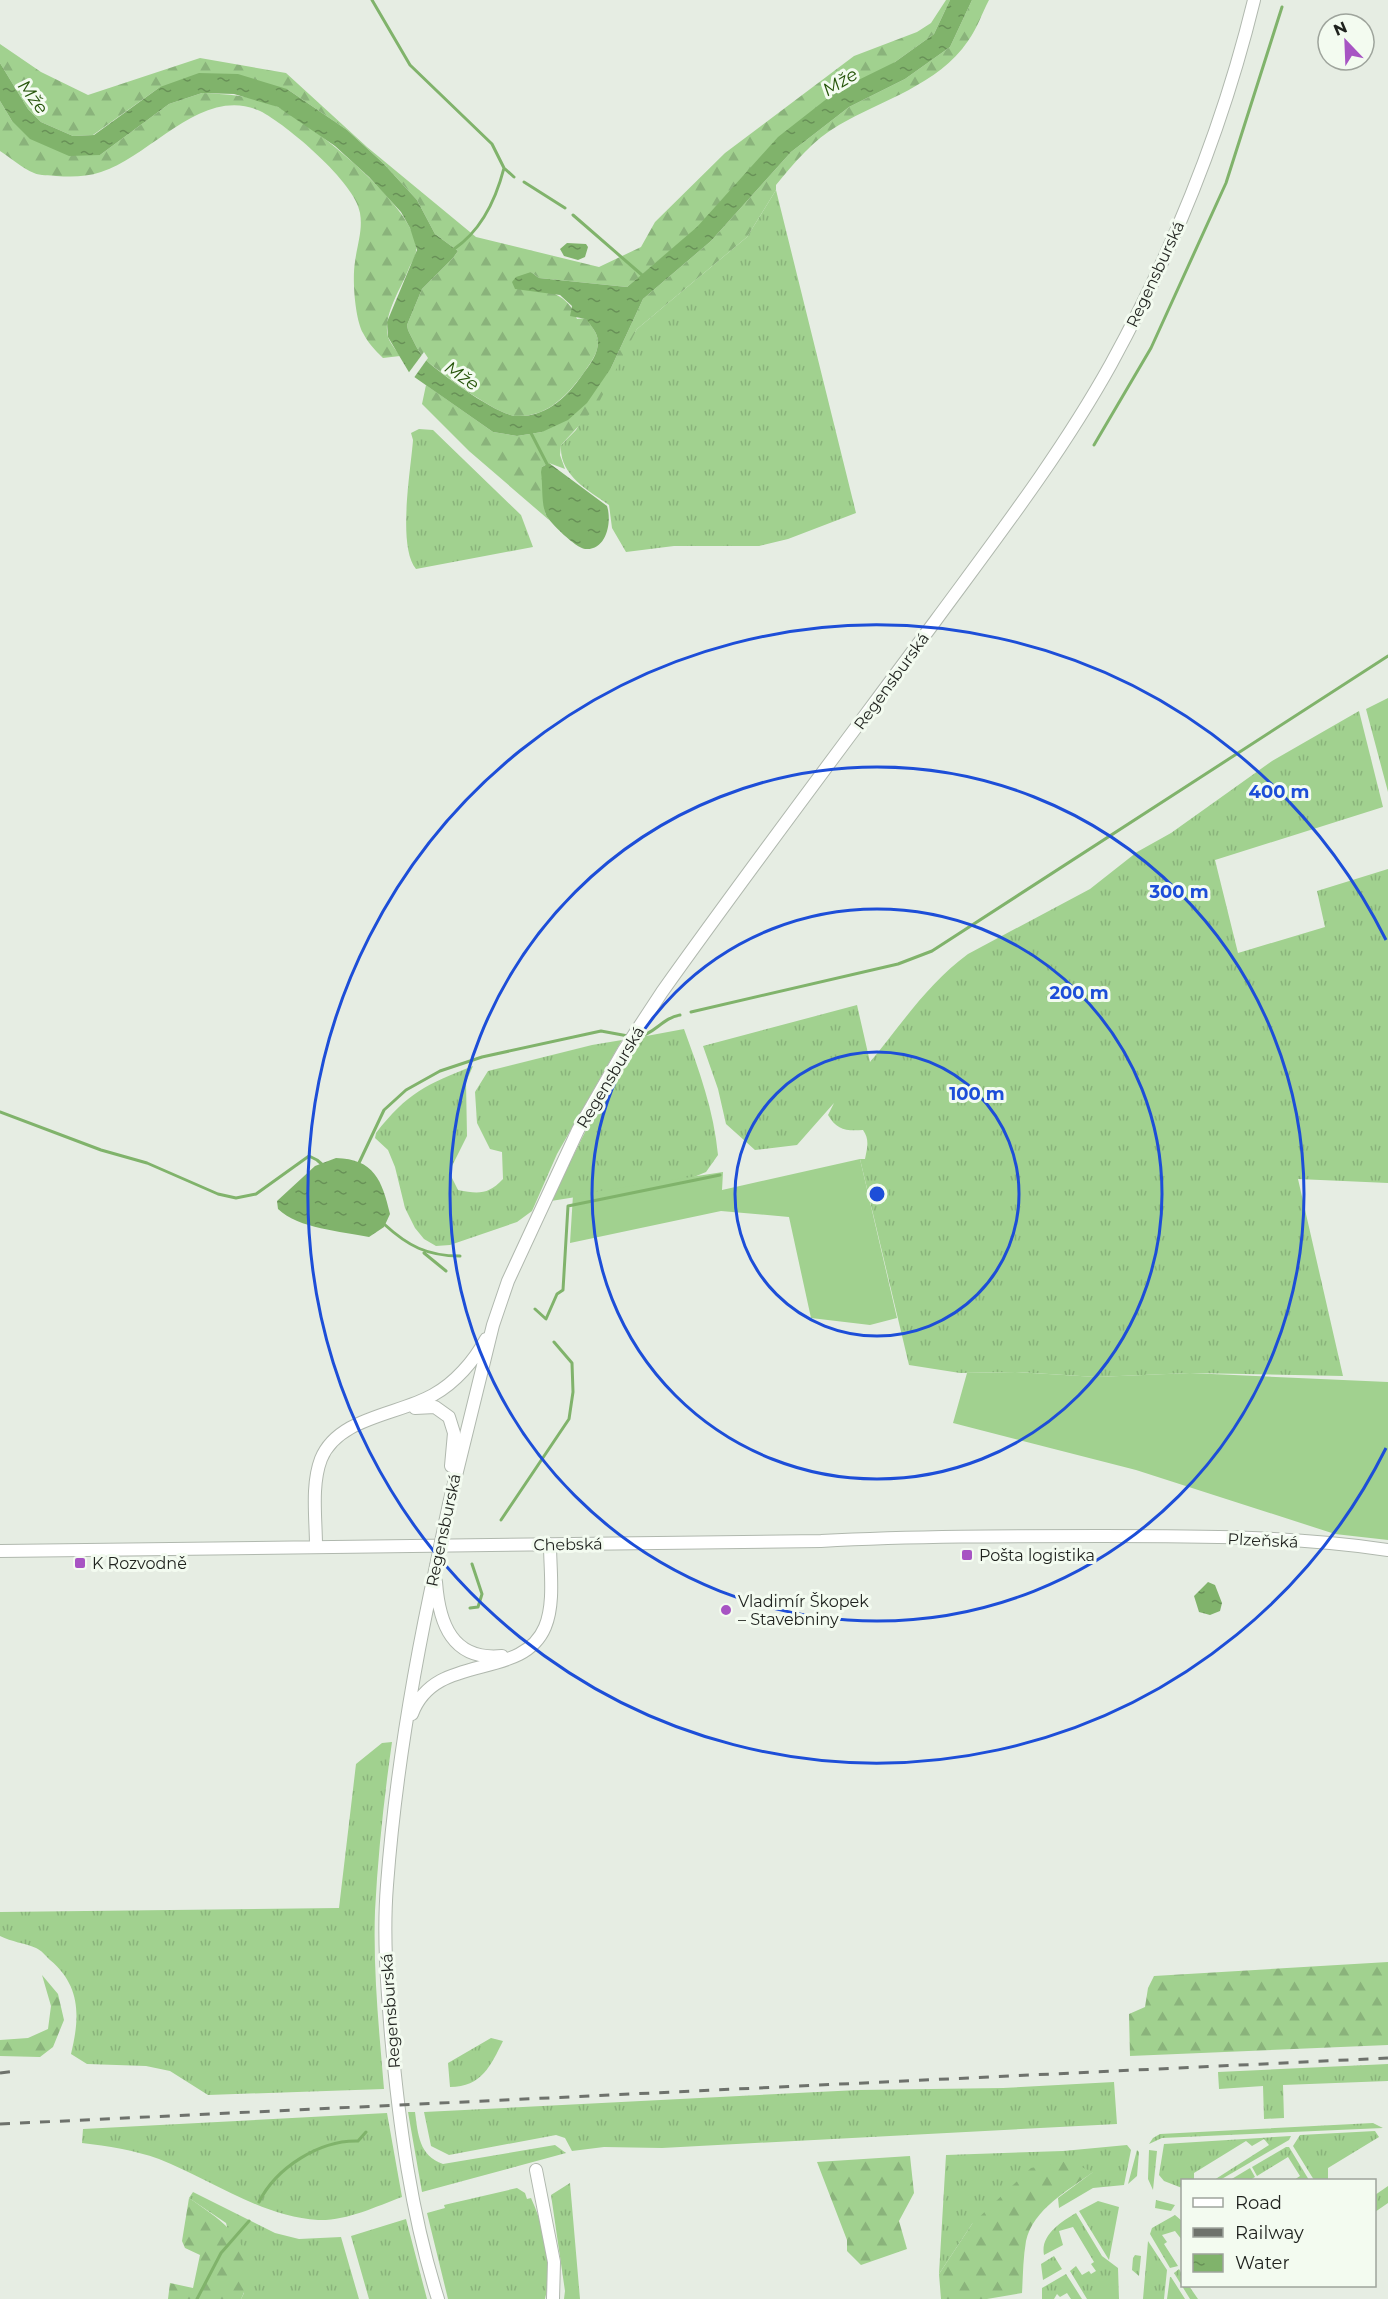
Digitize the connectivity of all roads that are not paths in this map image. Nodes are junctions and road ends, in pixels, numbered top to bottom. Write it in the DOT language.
graph roads {
  1 [pos="1254,0"];
  2 [pos="486,1344"];
  3 [pos="402,1410"];
  4 [pos="451,1487"];
  5 [pos="1137,1536"];
  6 [pos="550,1544"];
  7 [pos="316,1546"];
  8 [pos="1388,1550"];
  9 [pos="0,1551"];
  10 [pos="434,1591"];
  11 [pos="526,1650"];
  12 [pos="404,1744"];
  13 [pos="536,2170"];
  14 [pos="438,2299"];
  15 [pos="553,2299"];
  1 -- 2 [label="main road, Regensburská"];
  2 -- 3 [label="main road"];
  2 -- 4 [label="main road, Regensburská"];
  3 -- 4 [label="main road"];
  3 -- 7 [label="main road"];
  4 -- 10 [label="main road, Regensburská, bridge"];
  5 -- 6 [label="main road, Chebská"];
  5 -- 8 [label="main road, Plzeňská"];
  6 -- 7 [label="main road, Chebská"];
  6 -- 11 [label="main road"];
  7 -- 9 [label="main road, Chebská"];
  10 -- 11 [label="main road"];
  10 -- 12 [label="main road, Regensburská"];
  11 -- 12 [label="main road"];
  12 -- 14 [label="main road, Regensburská"];
  13 -- 15 [label="main road"];
}
